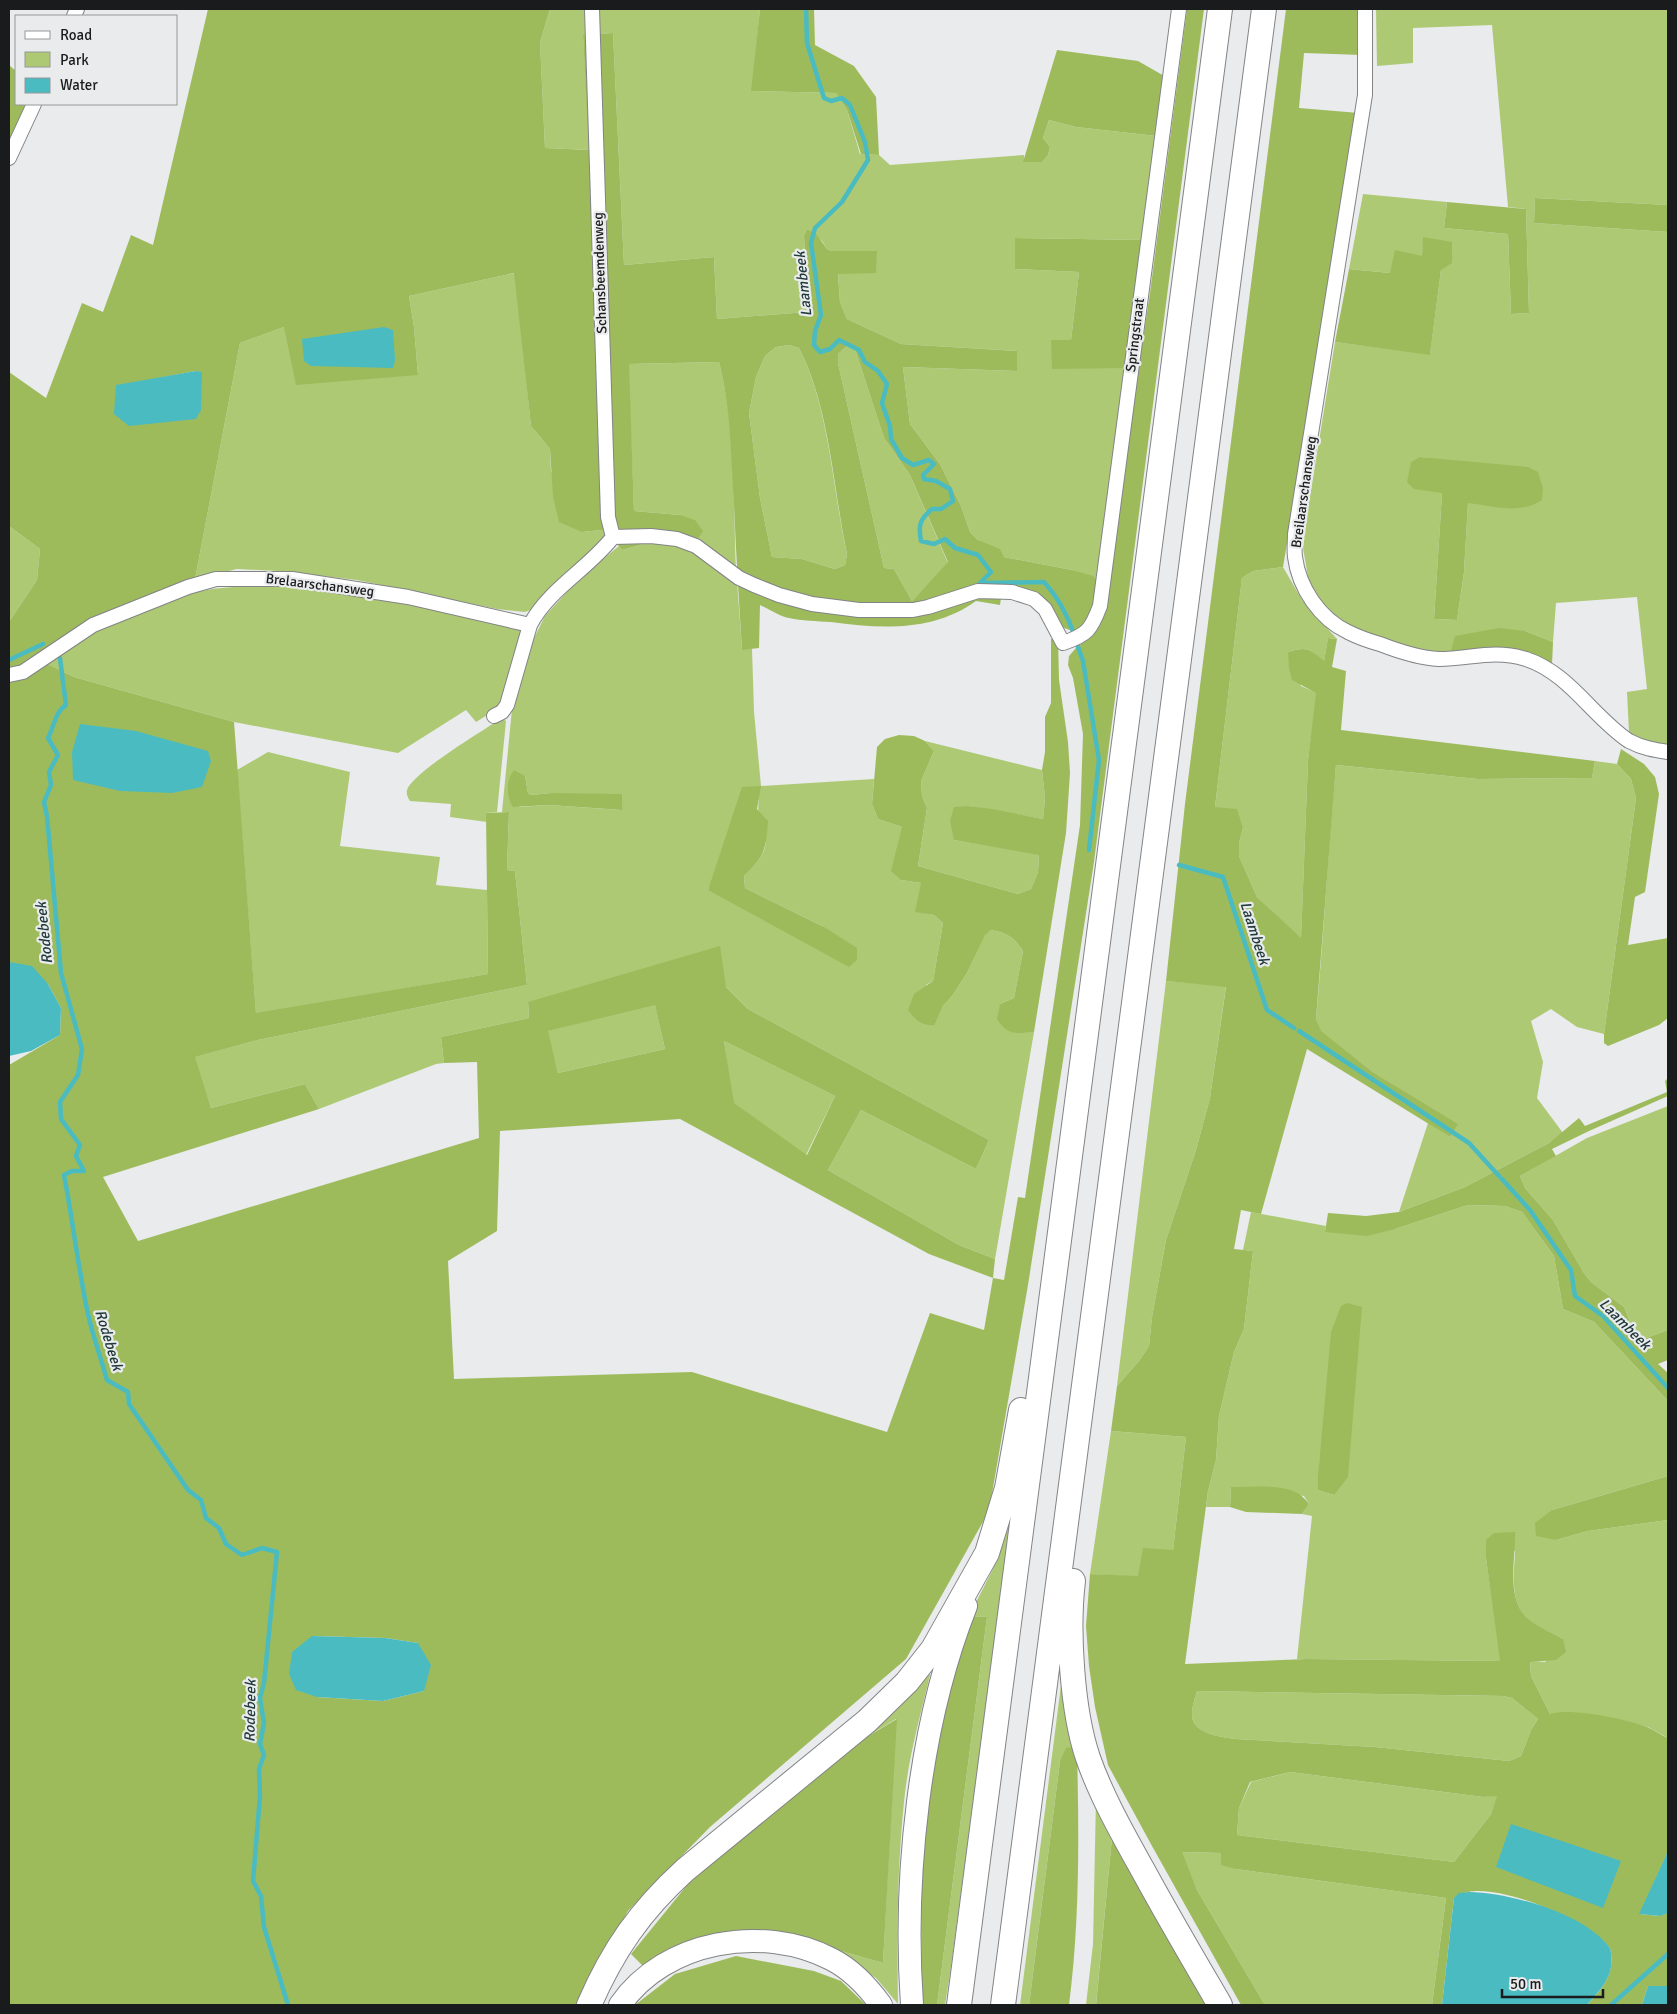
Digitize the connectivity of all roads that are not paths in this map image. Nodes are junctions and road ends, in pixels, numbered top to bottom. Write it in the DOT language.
graph roads {
  1 [pos="592,9"];
  2 [pos="1179,9"];
  3 [pos="1220,9"];
  4 [pos="1264,9"];
  5 [pos="1365,9"];
  6 [pos="34,105"];
  7 [pos="9,158"];
  8 [pos="613,537"];
  9 [pos="530,625"];
  10 [pos="9,675"];
  11 [pos="494,716"];
  12 [pos="1668,752"];
  13 [pos="1069,1166"];
  14 [pos="1064,1536"];
  15 [pos="987,1552"];
  16 [pos="589,2005"];
  17 [pos="620,2005"];
  18 [pos="881,2005"];
  19 [pos="912,2005"];
  20 [pos="959,2005"];
  21 [pos="1003,2005"];
  22 [pos="1220,2005"];
  1 -- 8 [label="street, Schansbeemdenweg"];
  2 -- 8 [label="street, Springstraat"];
  3 -- 13 [label="highway"];
  4 -- 14 [label="highway"];
  5 -- 12 [label="street, Breilaarschansweg"];
  6 -- 7 [label="street"];
  8 -- 9 [label="street"];
  9 -- 10 [label="street, Brelaarschansweg"];
  9 -- 11 [label="street"];
  13 -- 15 [label="highway"];
  13 -- 20 [label="highway"];
  14 -- 21 [label="highway"];
  14 -- 22 [label="highway"];
  15 -- 16 [label="highway"];
  15 -- 19 [label="highway"];
  17 -- 18 [label="highway"];
}
